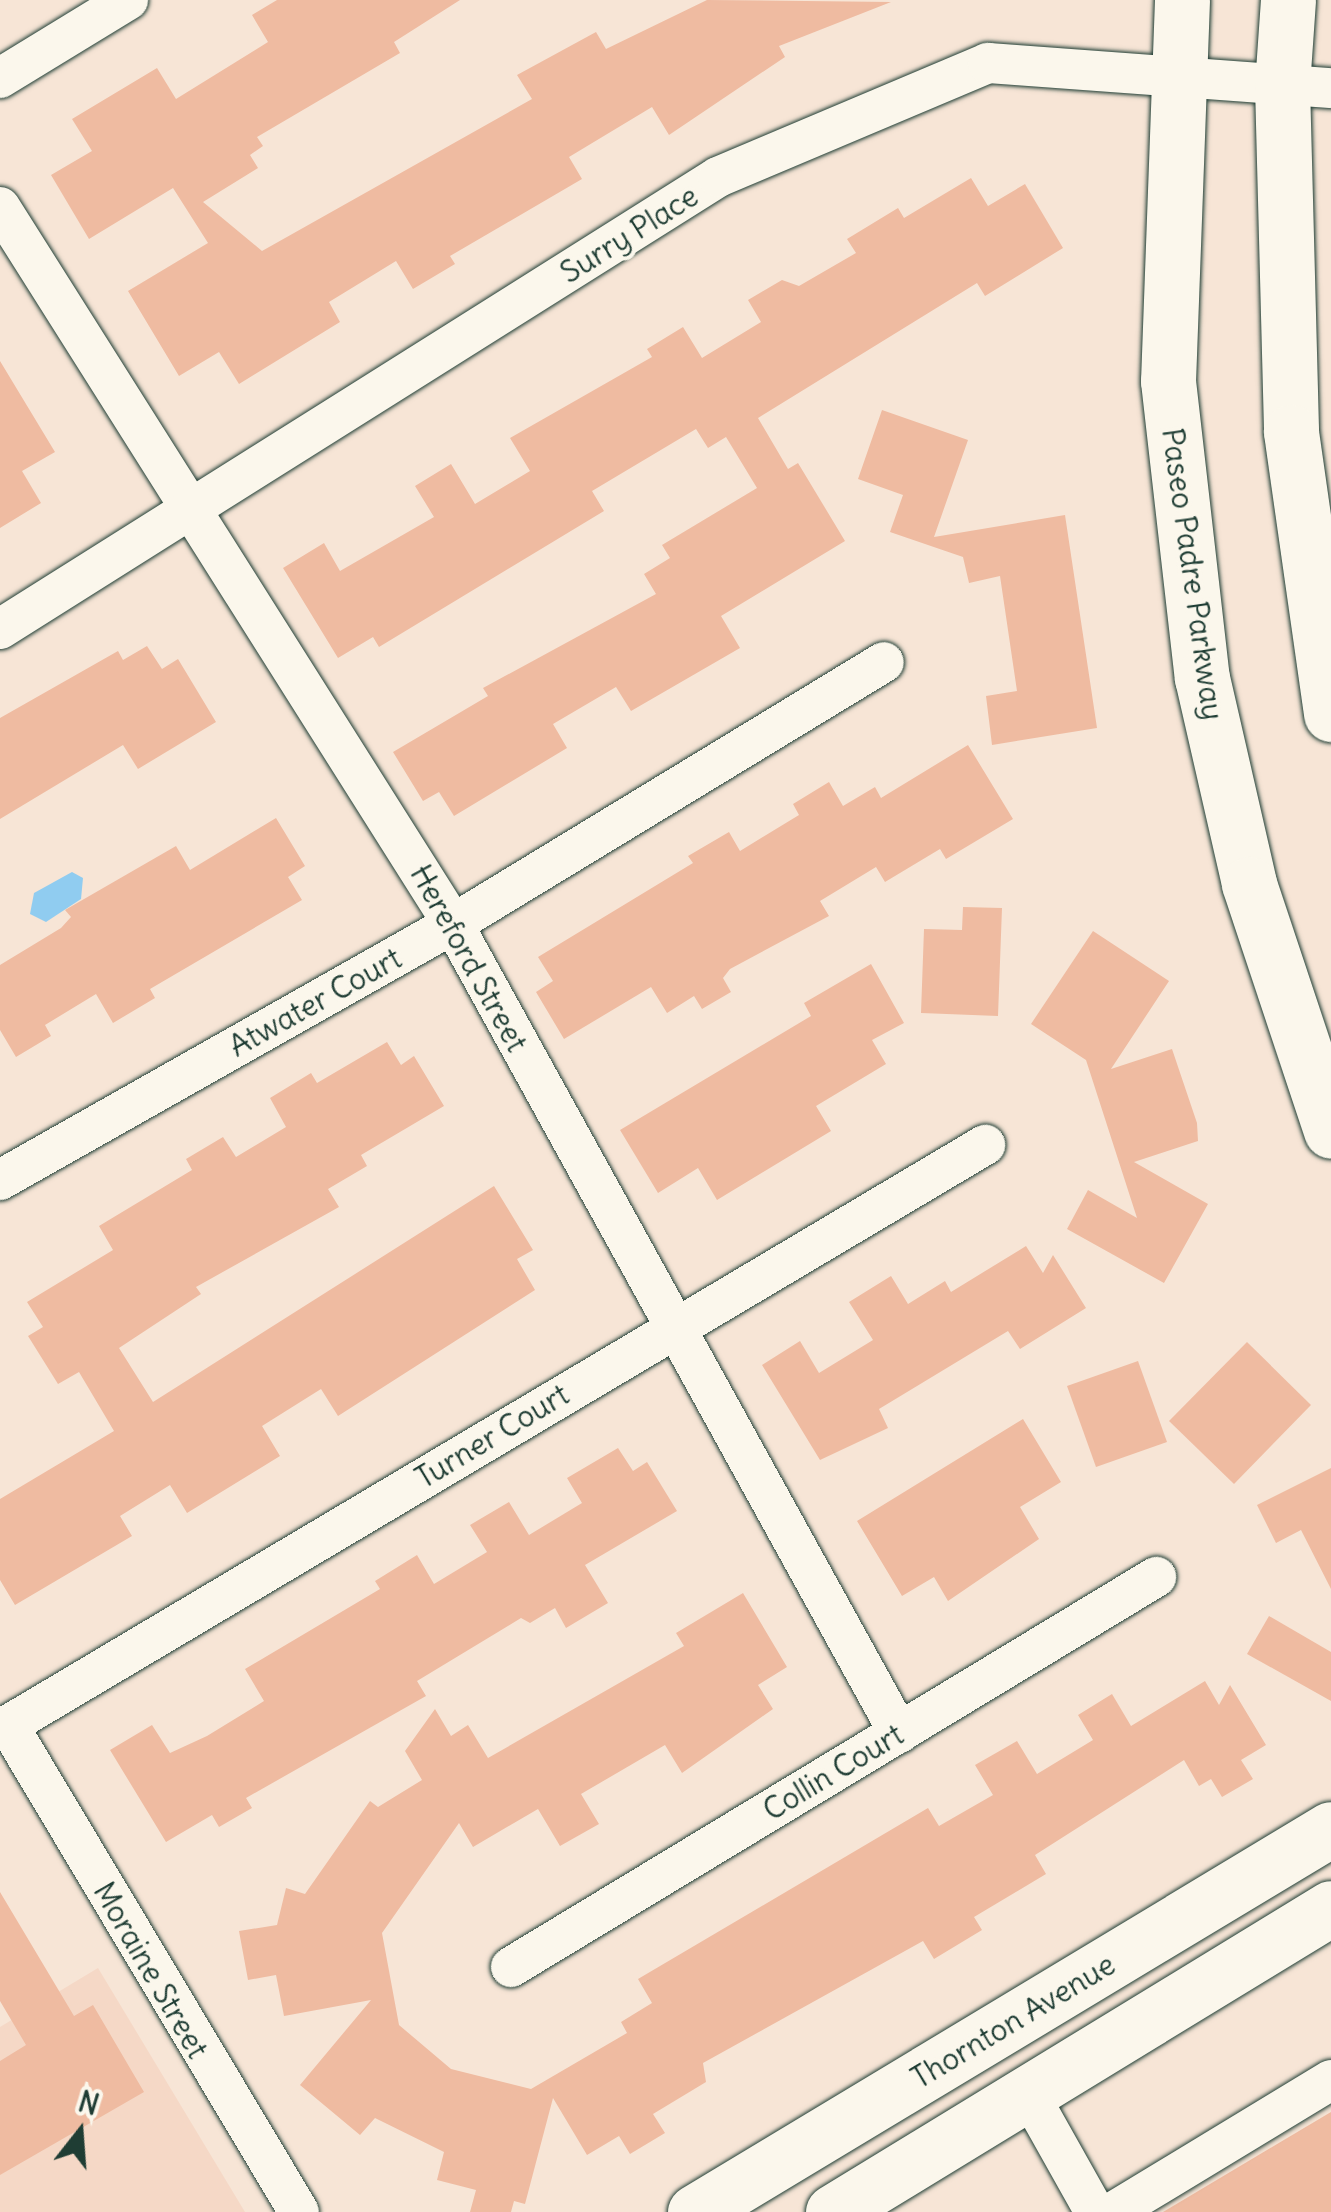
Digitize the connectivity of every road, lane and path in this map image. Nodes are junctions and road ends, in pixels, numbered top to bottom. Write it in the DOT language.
graph roads {
  1 [pos="128,0"];
  2 [pos="1182,0"];
  3 [pos="1288,0"];
  4 [pos="0,78"];
  5 [pos="1175,78"];
  6 [pos="1306,86"];
  7 [pos="0,207"];
  8 [pos="196,507"];
  9 [pos="0,628"];
  10 [pos="884,662"];
  11 [pos="1331,714"];
  12 [pos="453,924"];
  13 [pos="1331,1130"];
  14 [pos="985,1145"];
  15 [pos="0,1180"];
  16 [pos="670,1330"];
  17 [pos="1156,1578"];
  18 [pos="4,1728"];
  19 [pos="899,1733"];
  20 [pos="1331,1829"];
  21 [pos="1331,1908"];
  22 [pos="511,1968"];
  23 [pos="1331,2080"];
  24 [pos="1028,2092"];
  25 [pos="299,2212"];
  26 [pos="695,2212"];
  27 [pos="833,2212"];
  28 [pos="1096,2212"];
  29 [pos="1113,2212"];
  1 -- 4 [label="street"];
  2 -- 5 [label="main road, Paseo Padre Parkway"];
  3 -- 6 [label="main road"];
  5 -- 6 [label="street, Surry Place"];
  5 -- 8 [label="street, Surry Place"];
  5 -- 13 [label="main road, Paseo Padre Parkway"];
  6 -- 11 [label="main road"];
  7 -- 8 [label="street, Hereford Street"];
  8 -- 9 [label="street, Surry Place"];
  8 -- 12 [label="street, Hereford Street"];
  10 -- 12 [label="street, Atwater Court"];
  12 -- 15 [label="street, Atwater Court"];
  12 -- 16 [label="street, Hereford Street"];
  14 -- 16 [label="street, Turner Court"];
  16 -- 18 [label="street, Turner Court"];
  16 -- 19 [label="street, Hereford Street"];
  17 -- 19 [label="street, Collin Court"];
  18 -- 25 [label="street, Moraine Street"];
  19 -- 22 [label="street, Collin Court"];
  20 -- 26 [label="main road, Thornton Avenue"];
  21 -- 24 [label="main road"];
  23 -- 29 [label="street"];
  24 -- 27 [label="main road"];
  24 -- 28 [label="street"];
}
